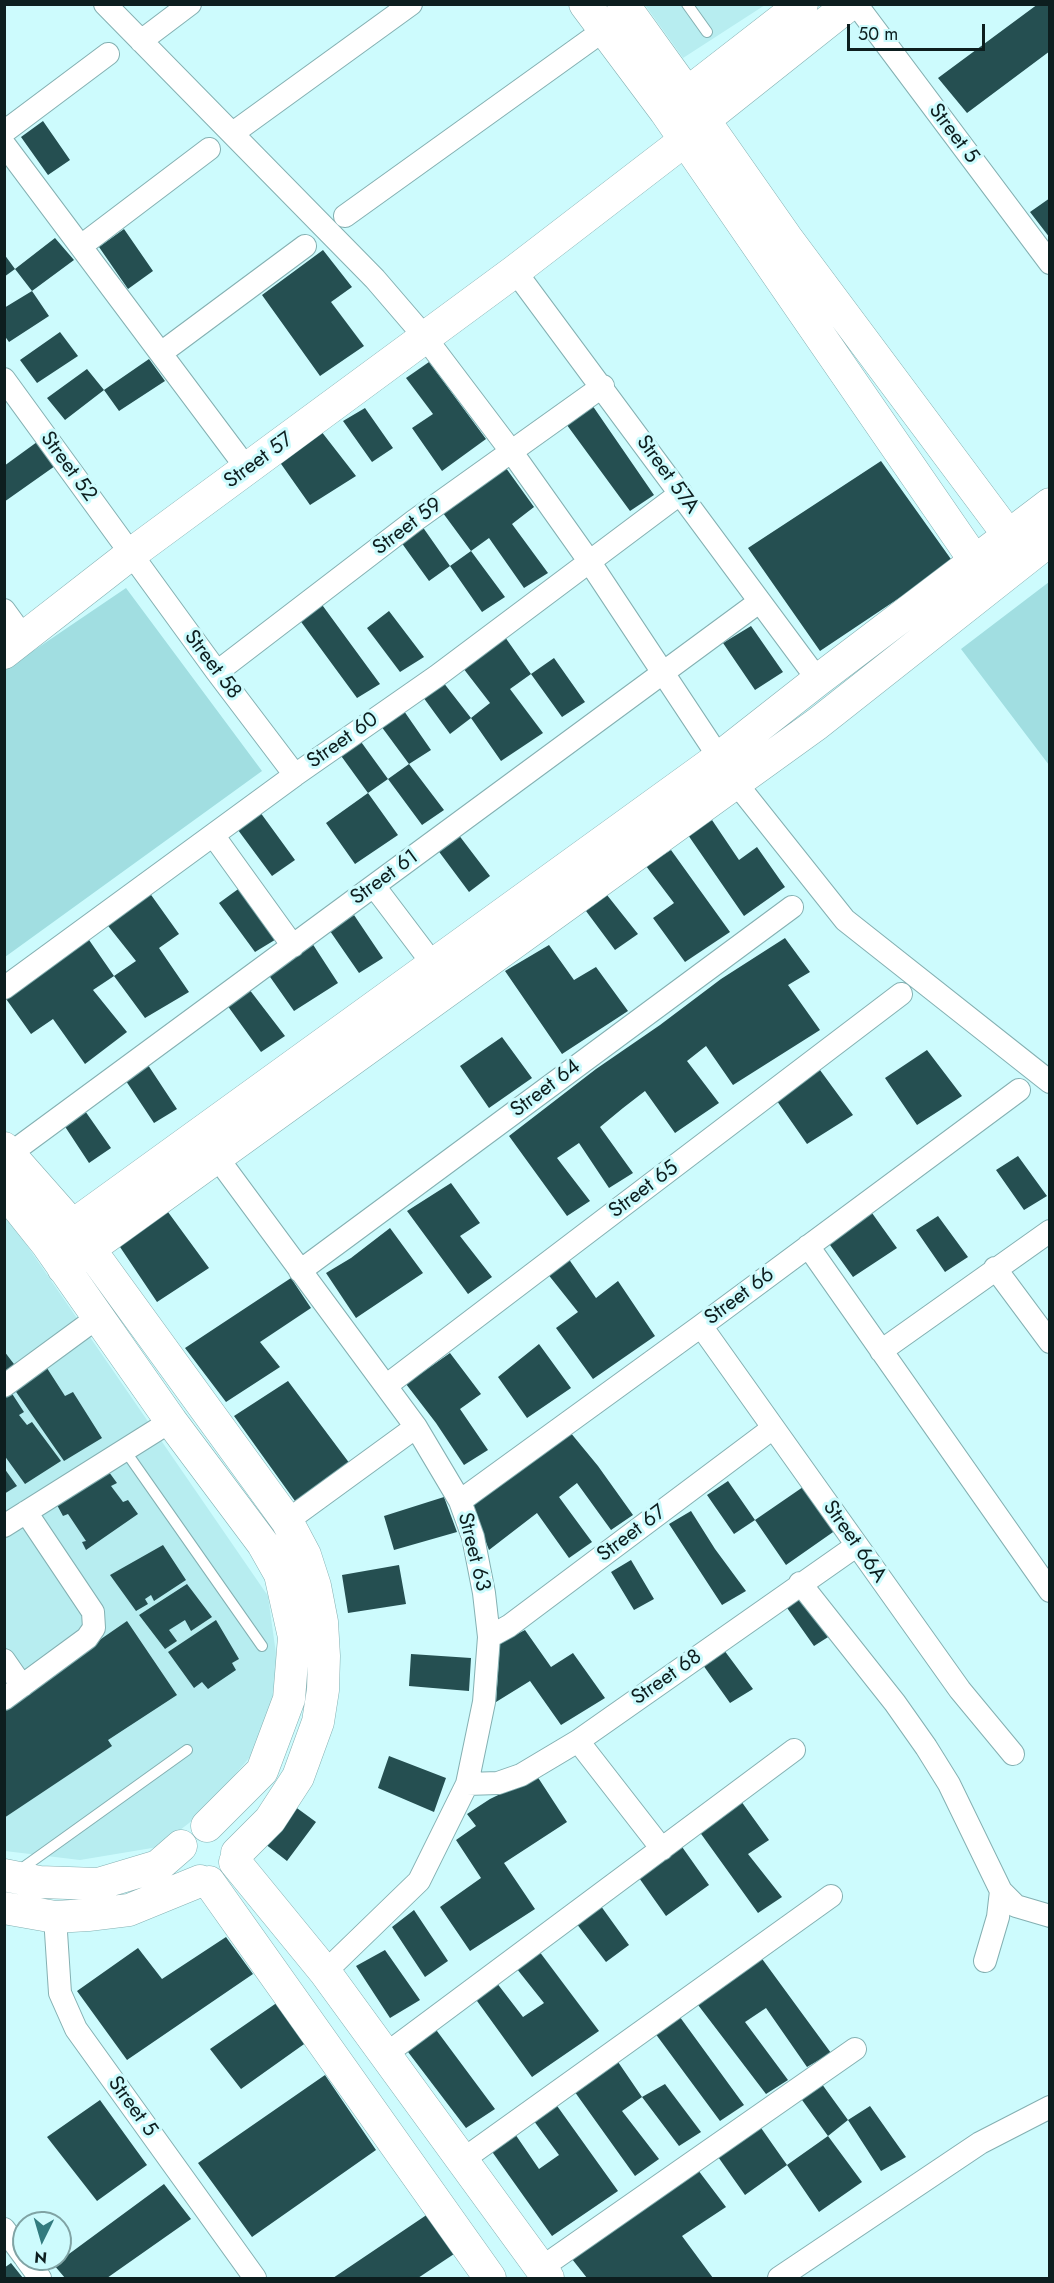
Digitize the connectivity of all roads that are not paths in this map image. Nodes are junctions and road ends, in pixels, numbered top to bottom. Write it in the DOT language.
graph roads {
  1 [pos="105,4"];
  2 [pos="190,4"];
  3 [pos="411,4"];
  4 [pos="585,4"];
  5 [pos="623,4"];
  6 [pos="687,4"];
  7 [pos="802,4"];
  8 [pos="850,4"];
  9 [pos="856,4"];
  10 [pos="604,30"];
  11 [pos="708,32"];
  12 [pos="141,41"];
  13 [pos="108,54"];
  14 [pos="676,102"];
  15 [pos="694,131"];
  16 [pos="4,132"];
  17 [pos="233,134"];
  18 [pos="4,144"];
  19 [pos="209,149"];
  20 [pos="345,216"];
  21 [pos="81,246"];
  22 [pos="305,246"];
  23 [pos="774,246"];
  24 [pos="1050,263"];
  25 [pos="515,271"];
  26 [pos="424,336"];
  27 [pos="161,353"];
  28 [pos="4,379"];
  29 [pos="603,386"];
  30 [pos="511,451"];
  31 [pos="248,470"];
  32 [pos="681,493"];
  33 [pos="1050,504"];
  34 [pos="1028,544"];
  35 [pos="131,555"];
  36 [pos="589,561"];
  37 [pos="982,574"];
  38 [pos="759,602"];
  39 [pos="4,610"];
  40 [pos="15,646"];
  41 [pos="217,672"];
  42 [pos="664,672"];
  43 [pos="818,680"];
  44 [pos="728,770"];
  45 [pos="295,775"];
  46 [pos="213,835"];
  47 [pos="374,886"];
  48 [pos="792,907"];
  49 [pos="293,946"];
  50 [pos="433,964"];
  51 [pos="4,988"];
  52 [pos="901,994"];
  53 [pos="1050,1082"];
  54 [pos="1019,1090"];
  55 [pos="8,1150"];
  56 [pos="216,1156"];
  57 [pos="4,1190"];
  58 [pos="1050,1231"];
  59 [pos="80,1237"];
  60 [pos="808,1246"];
  61 [pos="55,1256"];
  62 [pos="995,1268"];
  63 [pos="300,1271"];
  64 [pos="98,1317"];
  65 [pos="701,1326"];
  66 [pos="1050,1342"];
  67 [pos="881,1351"];
  68 [pos="387,1385"];
  69 [pos="4,1386"];
  70 [pos="171,1421"];
  71 [pos="416,1427"];
  72 [pos="773,1428"];
  73 [pos="124,1449"];
  74 [pos="460,1501"];
  75 [pos="26,1512"];
  76 [pos="287,1521"];
  77 [pos="4,1527"];
  78 [pos="856,1545"];
  79 [pos="800,1583"];
  80 [pos="1050,1591"];
  81 [pos="489,1637"];
  82 [pos="262,1646"];
  83 [pos="4,1660"];
  84 [pos="13,1692"];
  85 [pos="578,1741"];
  86 [pos="188,1750"];
  87 [pos="794,1750"];
  88 [pos="1013,1754"];
  89 [pos="467,1785"];
  90 [pos="207,1826"];
  91 [pos="181,1846"];
  92 [pos="662,1849"];
  93 [pos="236,1858"];
  94 [pos="7,1876"];
  95 [pos="205,1882"];
  96 [pos="1001,1891"];
  97 [pos="831,1896"];
  98 [pos="4,1908"];
  99 [pos="1050,1916"];
  100 [pos="55,1917"];
  101 [pos="985,1961"];
  102 [pos="325,1972"];
  103 [pos="855,2049"];
  104 [pos="386,2054"];
  105 [pos="1050,2107"];
  106 [pos="461,2161"];
  107 [pos="489,2198"];
  108 [pos="453,2226"];
  109 [pos="544,2273"];
  110 [pos="255,2278"];
  111 [pos="490,2278"];
  112 [pos="779,2278"];
  1 -- 12 [label="street"];
  2 -- 12 [label="street"];
  3 -- 17 [label="street"];
  4 -- 10 [label="street"];
  5 -- 14 [label="street"];
  6 -- 11 [label="lane"];
  7 -- 14 [label="street"];
  8 -- 15 [label="street, Street 57"];
  9 -- 24 [label="street, Street 5"];
  10 -- 14 [label="street"];
  10 -- 20 [label="street"];
  12 -- 17 [label="street"];
  13 -- 16 [label="street"];
  14 -- 15 [label="street"];
  15 -- 23 [label="street"];
  15 -- 25 [label="street, Street 57"];
  17 -- 26 [label="street"];
  18 -- 21 [label="street"];
  19 -- 21 [label="street"];
  21 -- 27 [label="street"];
  22 -- 27 [label="street"];
  23 -- 34 [label="street"];
  23 -- 37 [label="street"];
  25 -- 26 [label="street, Street 57"];
  25 -- 29 [label="street, Street 57A"];
  26 -- 30 [label="street"];
  26 -- 31 [label="street, Street 57"];
  27 -- 31 [label="street"];
  28 -- 35 [label="street, Street 52"];
  29 -- 30 [label="street, Street 59"];
  29 -- 32 [label="street, Street 57A"];
  30 -- 36 [label="street"];
  30 -- 41 [label="street, Street 59"];
  31 -- 35 [label="street, Street 57"];
  32 -- 36 [label="street, Street 60"];
  32 -- 38 [label="street, Street 57A"];
  33 -- 34 [label="street"];
  34 -- 37 [label="street"];
  35 -- 40 [label="street, Street 57"];
  35 -- 41 [label="street, Street 58"];
  36 -- 42 [label="street"];
  36 -- 45 [label="street, Street 60"];
  37 -- 43 [label="street"];
  37 -- 44 [label="street"];
  38 -- 42 [label="street, Street 61"];
  38 -- 43 [label="street, Street 57A"];
  39 -- 40 [label="street"];
  41 -- 45 [label="street, Street 58"];
  42 -- 44 [label="street"];
  42 -- 47 [label="street, Street 61"];
  43 -- 44 [label="street"];
  44 -- 50 [label="street"];
  44 -- 53 [label="street"];
  44 -- 56 [label="street"];
  45 -- 46 [label="street, Street 60"];
  46 -- 49 [label="street"];
  46 -- 51 [label="street, Street 60"];
  47 -- 49 [label="street, Street 61"];
  47 -- 50 [label="street"];
  48 -- 63 [label="street, Street 64"];
  49 -- 55 [label="street, Street 61"];
  50 -- 59 [label="street"];
  52 -- 68 [label="street, Street 65"];
  54 -- 60 [label="street, Street 66"];
  55 -- 59 [label="street"];
  56 -- 59 [label="street"];
  56 -- 63 [label="street, Street 63"];
  57 -- 61 [label="street"];
  58 -- 62 [label="street"];
  59 -- 61 [label="street"];
  59 -- 76 [label="street"];
  60 -- 65 [label="street, Street 66"];
  60 -- 67 [label="street"];
  61 -- 64 [label="street"];
  62 -- 66 [label="street"];
  62 -- 67 [label="street"];
  63 -- 68 [label="street, Street 63"];
  64 -- 69 [label="street"];
  64 -- 70 [label="street"];
  65 -- 72 [label="street, Street 66A"];
  65 -- 74 [label="street, Street 66"];
  67 -- 80 [label="street"];
  68 -- 71 [label="street, Street 63"];
  70 -- 73 [label="street"];
  70 -- 90 [label="street"];
  71 -- 74 [label="street, Street 63"];
  71 -- 76 [label="street"];
  72 -- 78 [label="street, Street 66A"];
  72 -- 81 [label="street, Street 67"];
  73 -- 75 [label="street"];
  73 -- 82 [label="lane"];
  74 -- 81 [label="street, Street 63"];
  75 -- 77 [label="street"];
  75 -- 84 [label="street"];
  76 -- 93 [label="street"];
  78 -- 79 [label="street, Street 68"];
  78 -- 88 [label="street, Street 66A"];
  79 -- 85 [label="street, Street 68"];
  79 -- 96 [label="street"];
  81 -- 89 [label="street, Street 63"];
  83 -- 84 [label="street"];
  85 -- 89 [label="street, Street 68"];
  85 -- 92 [label="street"];
  86 -- 94 [label="lane"];
  87 -- 92 [label="street"];
  89 -- 102 [label="street, Street 63"];
  90 -- 91 [label="street"];
  90 -- 93 [label="street"];
  91 -- 94 [label="street"];
  91 -- 95 [label="street"];
  92 -- 104 [label="street"];
  93 -- 95 [label="street"];
  93 -- 102 [label="street"];
  95 -- 100 [label="street"];
  95 -- 108 [label="street"];
  96 -- 99 [label="street"];
  96 -- 101 [label="street"];
  97 -- 106 [label="street"];
  98 -- 100 [label="street"];
  100 -- 110 [label="street, Street 5"];
  102 -- 104 [label="street"];
  103 -- 109 [label="street"];
  104 -- 106 [label="street"];
  105 -- 112 [label="street"];
  106 -- 107 [label="street"];
  107 -- 108 [label="street"];
  107 -- 109 [label="street"];
  108 -- 111 [label="street"];
}
